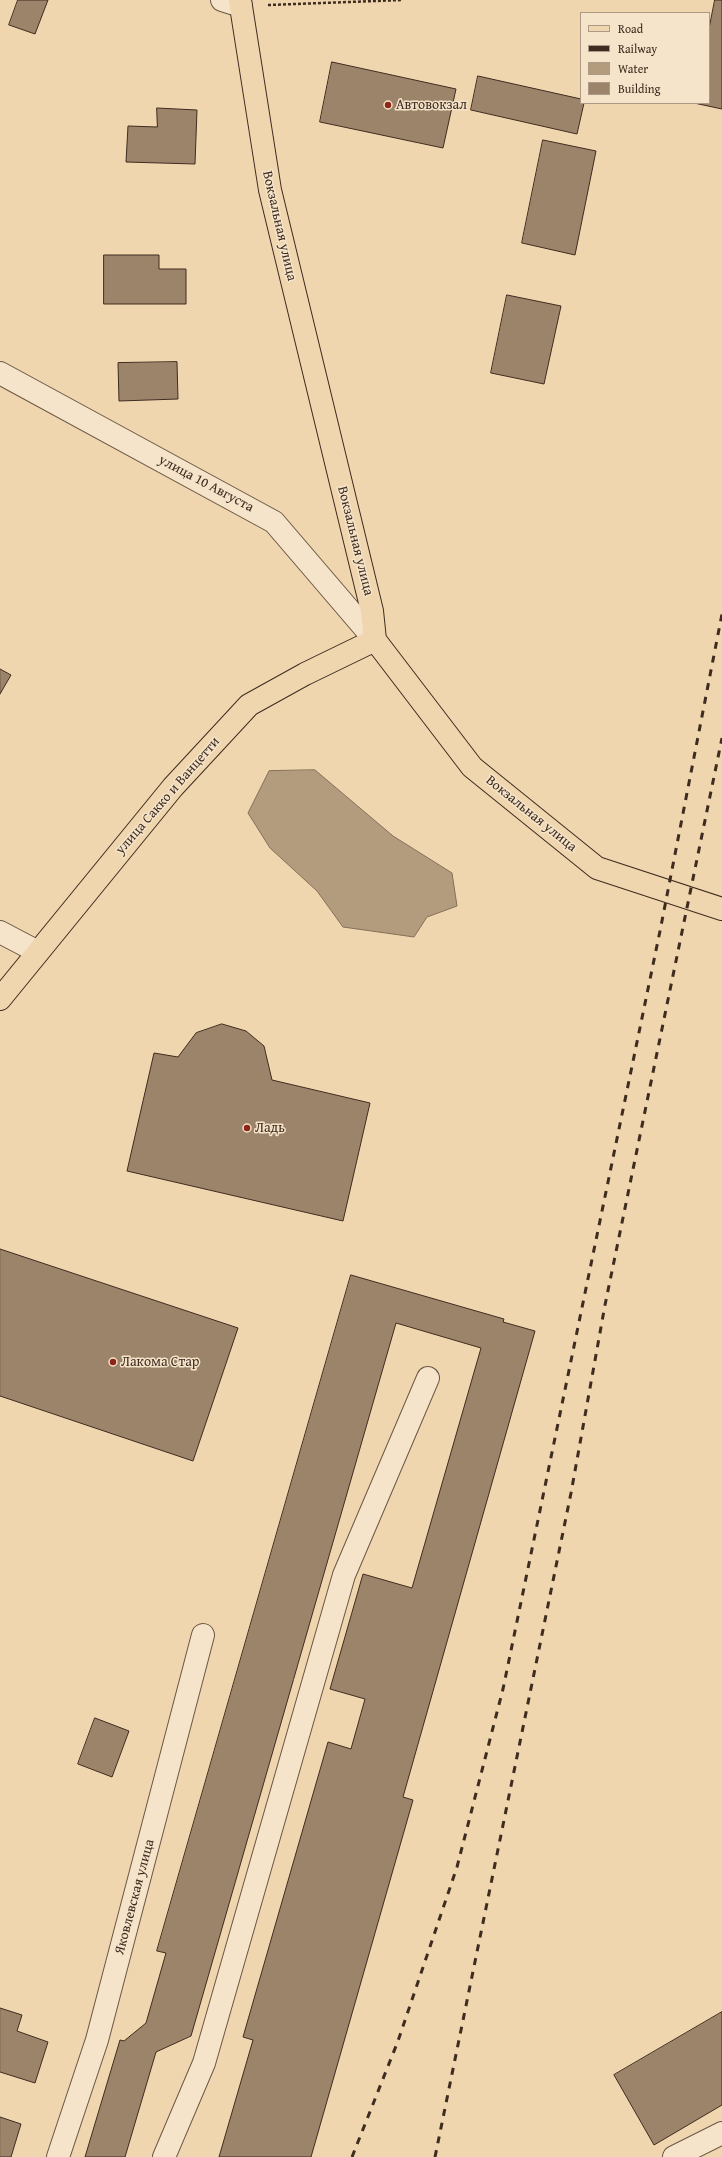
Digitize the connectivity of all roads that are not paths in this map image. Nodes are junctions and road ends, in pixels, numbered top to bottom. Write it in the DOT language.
graph roads {
  1 [pos="235,2"];
  2 [pos="0,373"];
  3 [pos="375,640"];
  4 [pos="722,909"];
  5 [pos="0,932"];
  6 [pos="38,952"];
  7 [pos="0,999"];
  8 [pos="428,1378"];
  9 [pos="203,1635"];
  10 [pos="722,2132"];
  11 [pos="58,2157"];
  12 [pos="164,2157"];
  13 [pos="674,2157"];
  1 -- 3 [label="main road, Вокзальная улица"];
  2 -- 3 [label="street, улица 10 Августа"];
  3 -- 4 [label="main road, Вокзальная улица"];
  3 -- 6 [label="main road, улица Сакко и Ванцетти"];
  5 -- 6 [label="street"];
  6 -- 7 [label="main road, улица Сакко и Ванцетти"];
  8 -- 12 [label="street"];
  9 -- 11 [label="street, Яковлевская улица"];
  10 -- 13 [label="street"];
}
